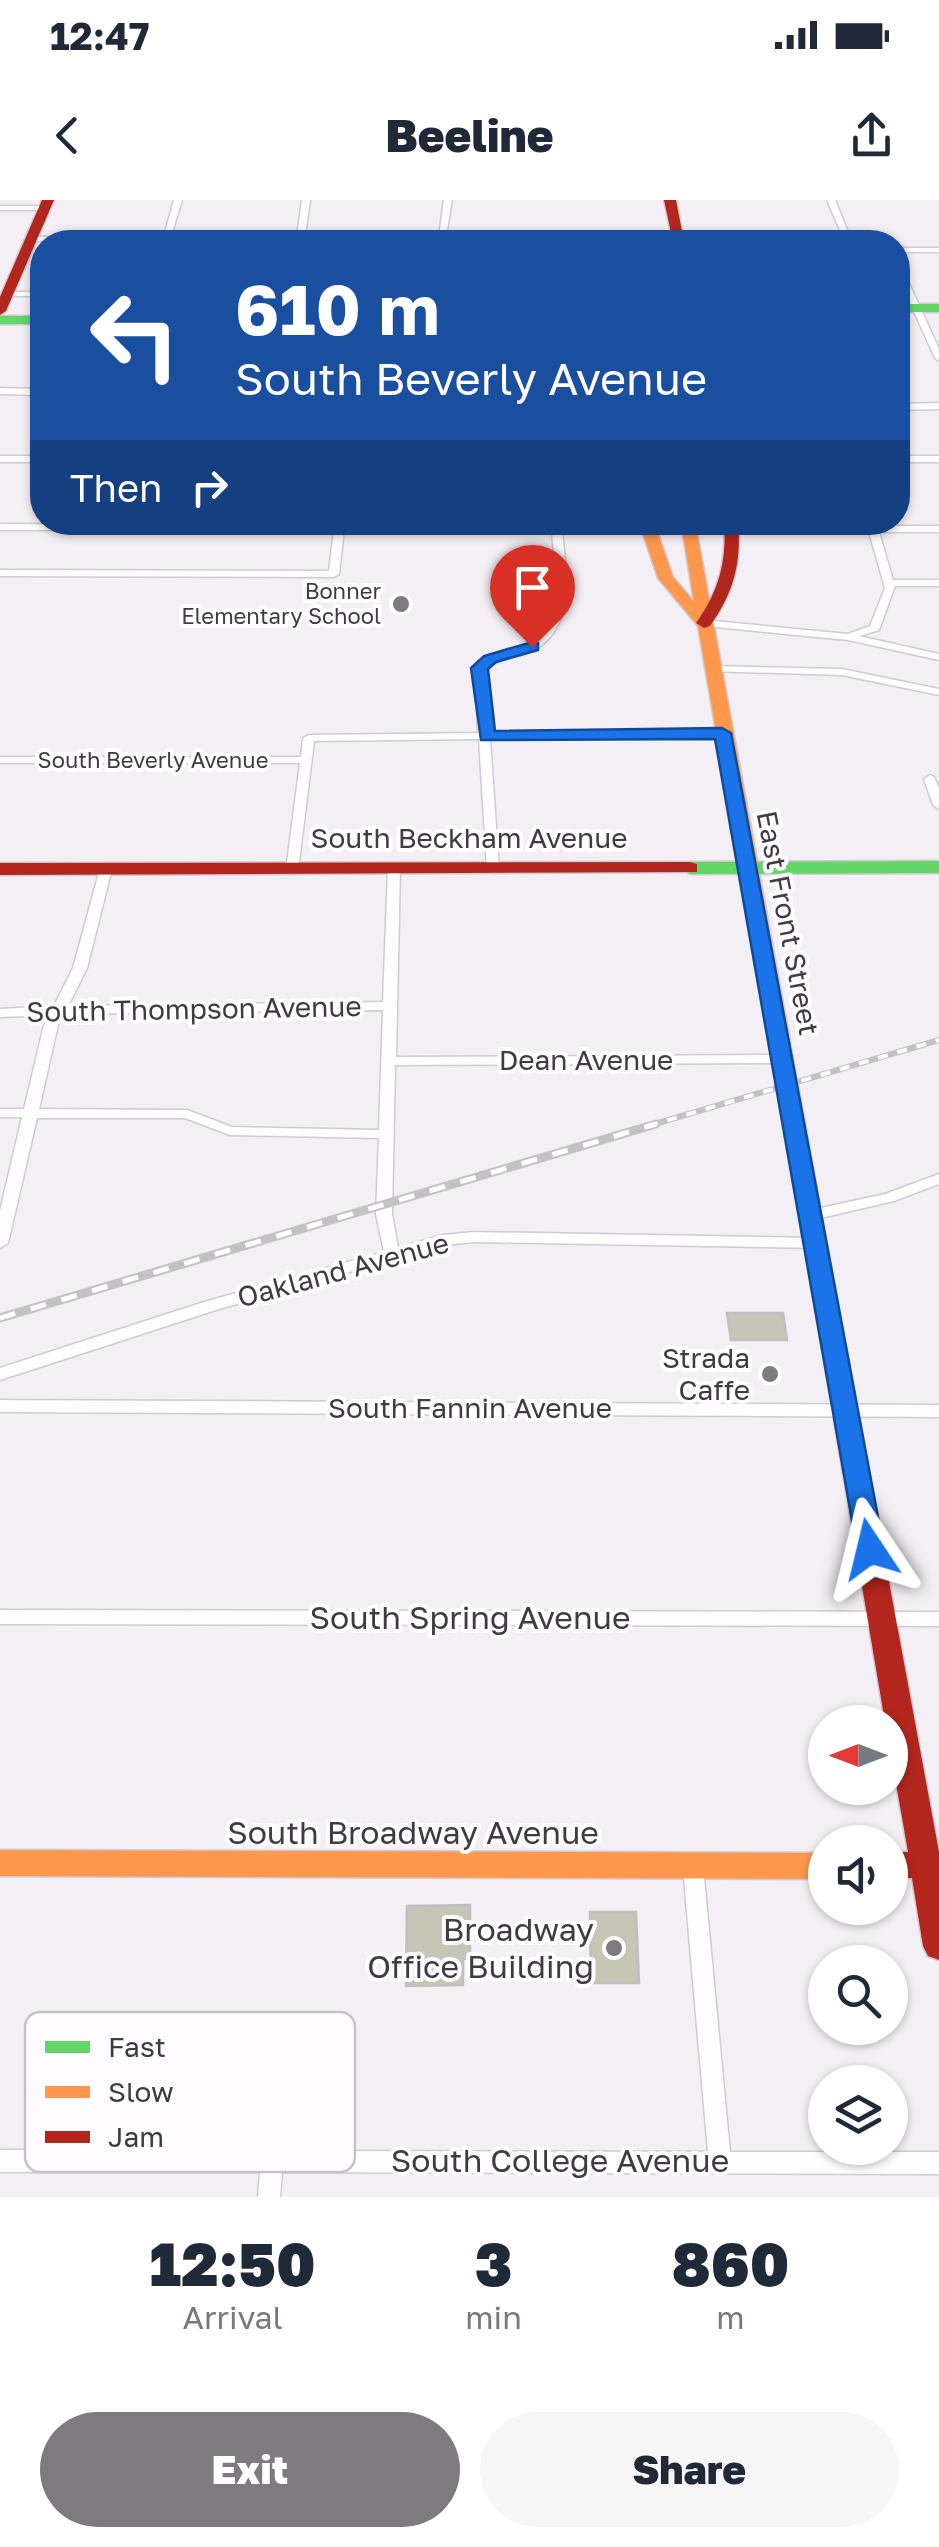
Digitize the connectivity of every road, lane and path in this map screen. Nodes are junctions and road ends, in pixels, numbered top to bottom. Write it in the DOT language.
graph roads {
  1 [pos="178,200"];
  2 [pos="306,200"];
  3 [pos="448,200"];
  4 [pos="670,200"];
  5 [pos="830,200"];
  6 [pos="46,204"];
  7 [pos="0,208"];
  8 [pos="36,230"];
  9 [pos="170,230"];
  10 [pos="302,230"];
  11 [pos="444,230"];
  12 [pos="676,230"];
  13 [pos="844,230"];
  14 [pos="30,244"];
  15 [pos="910,250"];
  16 [pos="939,250"];
  17 [pos="30,298"];
  18 [pos="2,308"];
  19 [pos="917,308"];
  20 [pos="30,316"];
  21 [pos="938,358"];
  22 [pos="0,392"];
  23 [pos="30,392"];
  24 [pos="910,406"];
  25 [pos="939,406"];
  26 [pos="0,459"];
  27 [pos="30,459"];
  28 [pos="910,459"];
  29 [pos="939,459"];
  30 [pos="0,527"];
  31 [pos="30,527"];
  32 [pos="910,528"];
  33 [pos="939,529"];
  34 [pos="339,535"];
  35 [pos="557,535"];
  36 [pos="652,535"];
  37 [pos="690,535"];
  38 [pos="728,535"];
  39 [pos="875,535"];
  40 [pos="0,573"];
  41 [pos="889,583"];
  42 [pos="939,584"];
  43 [pos="704,623"];
  44 [pos="875,628"];
  45 [pos="848,637"];
  46 [pos="896,646"];
  47 [pos="939,656"];
  48 [pos="712,669"];
  49 [pos="939,692"];
  50 [pos="722,733"];
  51 [pos="487,737"];
  52 [pos="0,760"];
  53 [pos="306,760"];
  54 [pos="930,779"];
  55 [pos="939,805"];
  56 [pos="747,867"];
  57 [pos="939,867"];
  58 [pos="0,868"];
  59 [pos="106,869"];
  60 [pos="394,869"];
  61 [pos="493,869"];
  62 [pos="292,870"];
  63 [pos="388,1006"];
  64 [pos="57,1010"];
  65 [pos="0,1013"];
  66 [pos="784,1059"];
  67 [pos="388,1061"];
  68 [pos="0,1113"];
  69 [pos="31,1113"];
  70 [pos="386,1134"];
  71 [pos="939,1179"];
  72 [pos="4,1207"];
  73 [pos="812,1215"];
  74 [pos="0,1243"];
  75 [pos="817,1243"];
  76 [pos="392,1254"];
  77 [pos="0,1374"];
  78 [pos="0,1406"];
  79 [pos="846,1410"];
  80 [pos="939,1411"];
  81 [pos="0,1617"];
  82 [pos="882,1618"];
  83 [pos="939,1619"];
  84 [pos="0,1863"];
  85 [pos="932,1865"];
  86 [pos="808,1866"];
  87 [pos="693,1867"];
  88 [pos="939,1946"];
  89 [pos="355,2160"];
  90 [pos="0,2161"];
  91 [pos="25,2161"];
  92 [pos="720,2161"];
  93 [pos="939,2163"];
  94 [pos="271,2172"];
  95 [pos="270,2197"];
  1 -- 9 [label="street"];
  2 -- 10 [label="street"];
  3 -- 11 [label="street"];
  4 -- 12 [label="main road"];
  5 -- 13 [label="street"];
  6 -- 7 [label="street"];
  6 -- 8 [label="main road"];
  14 -- 18 [label="main road"];
  15 -- 16 [label="street"];
  17 -- 18 [label="street"];
  18 -- 20 [label="main road"];
  19 -- 21 [label="street"];
  22 -- 23 [label="street"];
  24 -- 25 [label="street"];
  26 -- 27 [label="street"];
  28 -- 29 [label="street"];
  30 -- 31 [label="street"];
  32 -- 33 [label="street"];
  34 -- 40 [label="street"];
  35 -- 51 [label="street"];
  36 -- 43 [label="main road"];
  37 -- 43 [label="main road, East Front Street"];
  38 -- 43 [label="main road"];
  39 -- 41 [label="street"];
  41 -- 42 [label="street"];
  41 -- 44 [label="street"];
  43 -- 45 [label="street"];
  43 -- 48 [label="main road, East Front Street"];
  44 -- 45 [label="street"];
  44 -- 46 [label="street"];
  45 -- 46 [label="street"];
  46 -- 47 [label="street"];
  48 -- 49 [label="street"];
  48 -- 50 [label="main road, East Front Street"];
  50 -- 51 [label="street"];
  50 -- 56 [label="main road, East Front Street"];
  51 -- 53 [label="street"];
  51 -- 61 [label="street"];
  52 -- 53 [label="street, South Beverly Avenue"];
  53 -- 62 [label="street"];
  54 -- 55 [label="street"];
  56 -- 57 [label="main road, South Beckham Avenue"];
  56 -- 61 [label="main road, South Beckham Avenue"];
  56 -- 66 [label="main road, East Front Street"];
  58 -- 59 [label="main road, South Beckham Avenue"];
  59 -- 62 [label="main road, South Beckham Avenue"];
  59 -- 64 [label="street"];
  60 -- 61 [label="main road, South Beckham Avenue"];
  60 -- 62 [label="main road, South Beckham Avenue"];
  60 -- 63 [label="street"];
  63 -- 64 [label="street, South Thompson Avenue"];
  63 -- 67 [label="street"];
  64 -- 65 [label="street, South Thompson Avenue"];
  64 -- 69 [label="street"];
  66 -- 67 [label="street, Dean Avenue"];
  66 -- 73 [label="main road, East Front Street"];
  67 -- 70 [label="street"];
  68 -- 69 [label="street"];
  69 -- 70 [label="street"];
  69 -- 72 [label="street"];
  70 -- 76 [label="street"];
  71 -- 73 [label="street"];
  72 -- 74 [label="street"];
  73 -- 75 [label="main road, East Front Street"];
  75 -- 76 [label="street, Oakland Avenue"];
  75 -- 79 [label="main road, East Front Street"];
  76 -- 77 [label="street, Oakland Avenue"];
  78 -- 79 [label="street, South Fannin Avenue"];
  79 -- 80 [label="street, South Fannin Avenue"];
  79 -- 82 [label="main road, East Front Street"];
  81 -- 82 [label="street, South Spring Avenue"];
  82 -- 83 [label="street, South Spring Avenue"];
  82 -- 85 [label="main road, East Front Street"];
  84 -- 87 [label="main road, South Broadway Avenue"];
  85 -- 88 [label="main road, East Front Street"];
  86 -- 87 [label="main road, South Broadway Avenue"];
  87 -- 92 [label="street"];
  89 -- 92 [label="street, South College Avenue"];
  90 -- 91 [label="street, South College Avenue"];
  92 -- 93 [label="street, South College Avenue"];
  94 -- 95 [label="street"];
}
